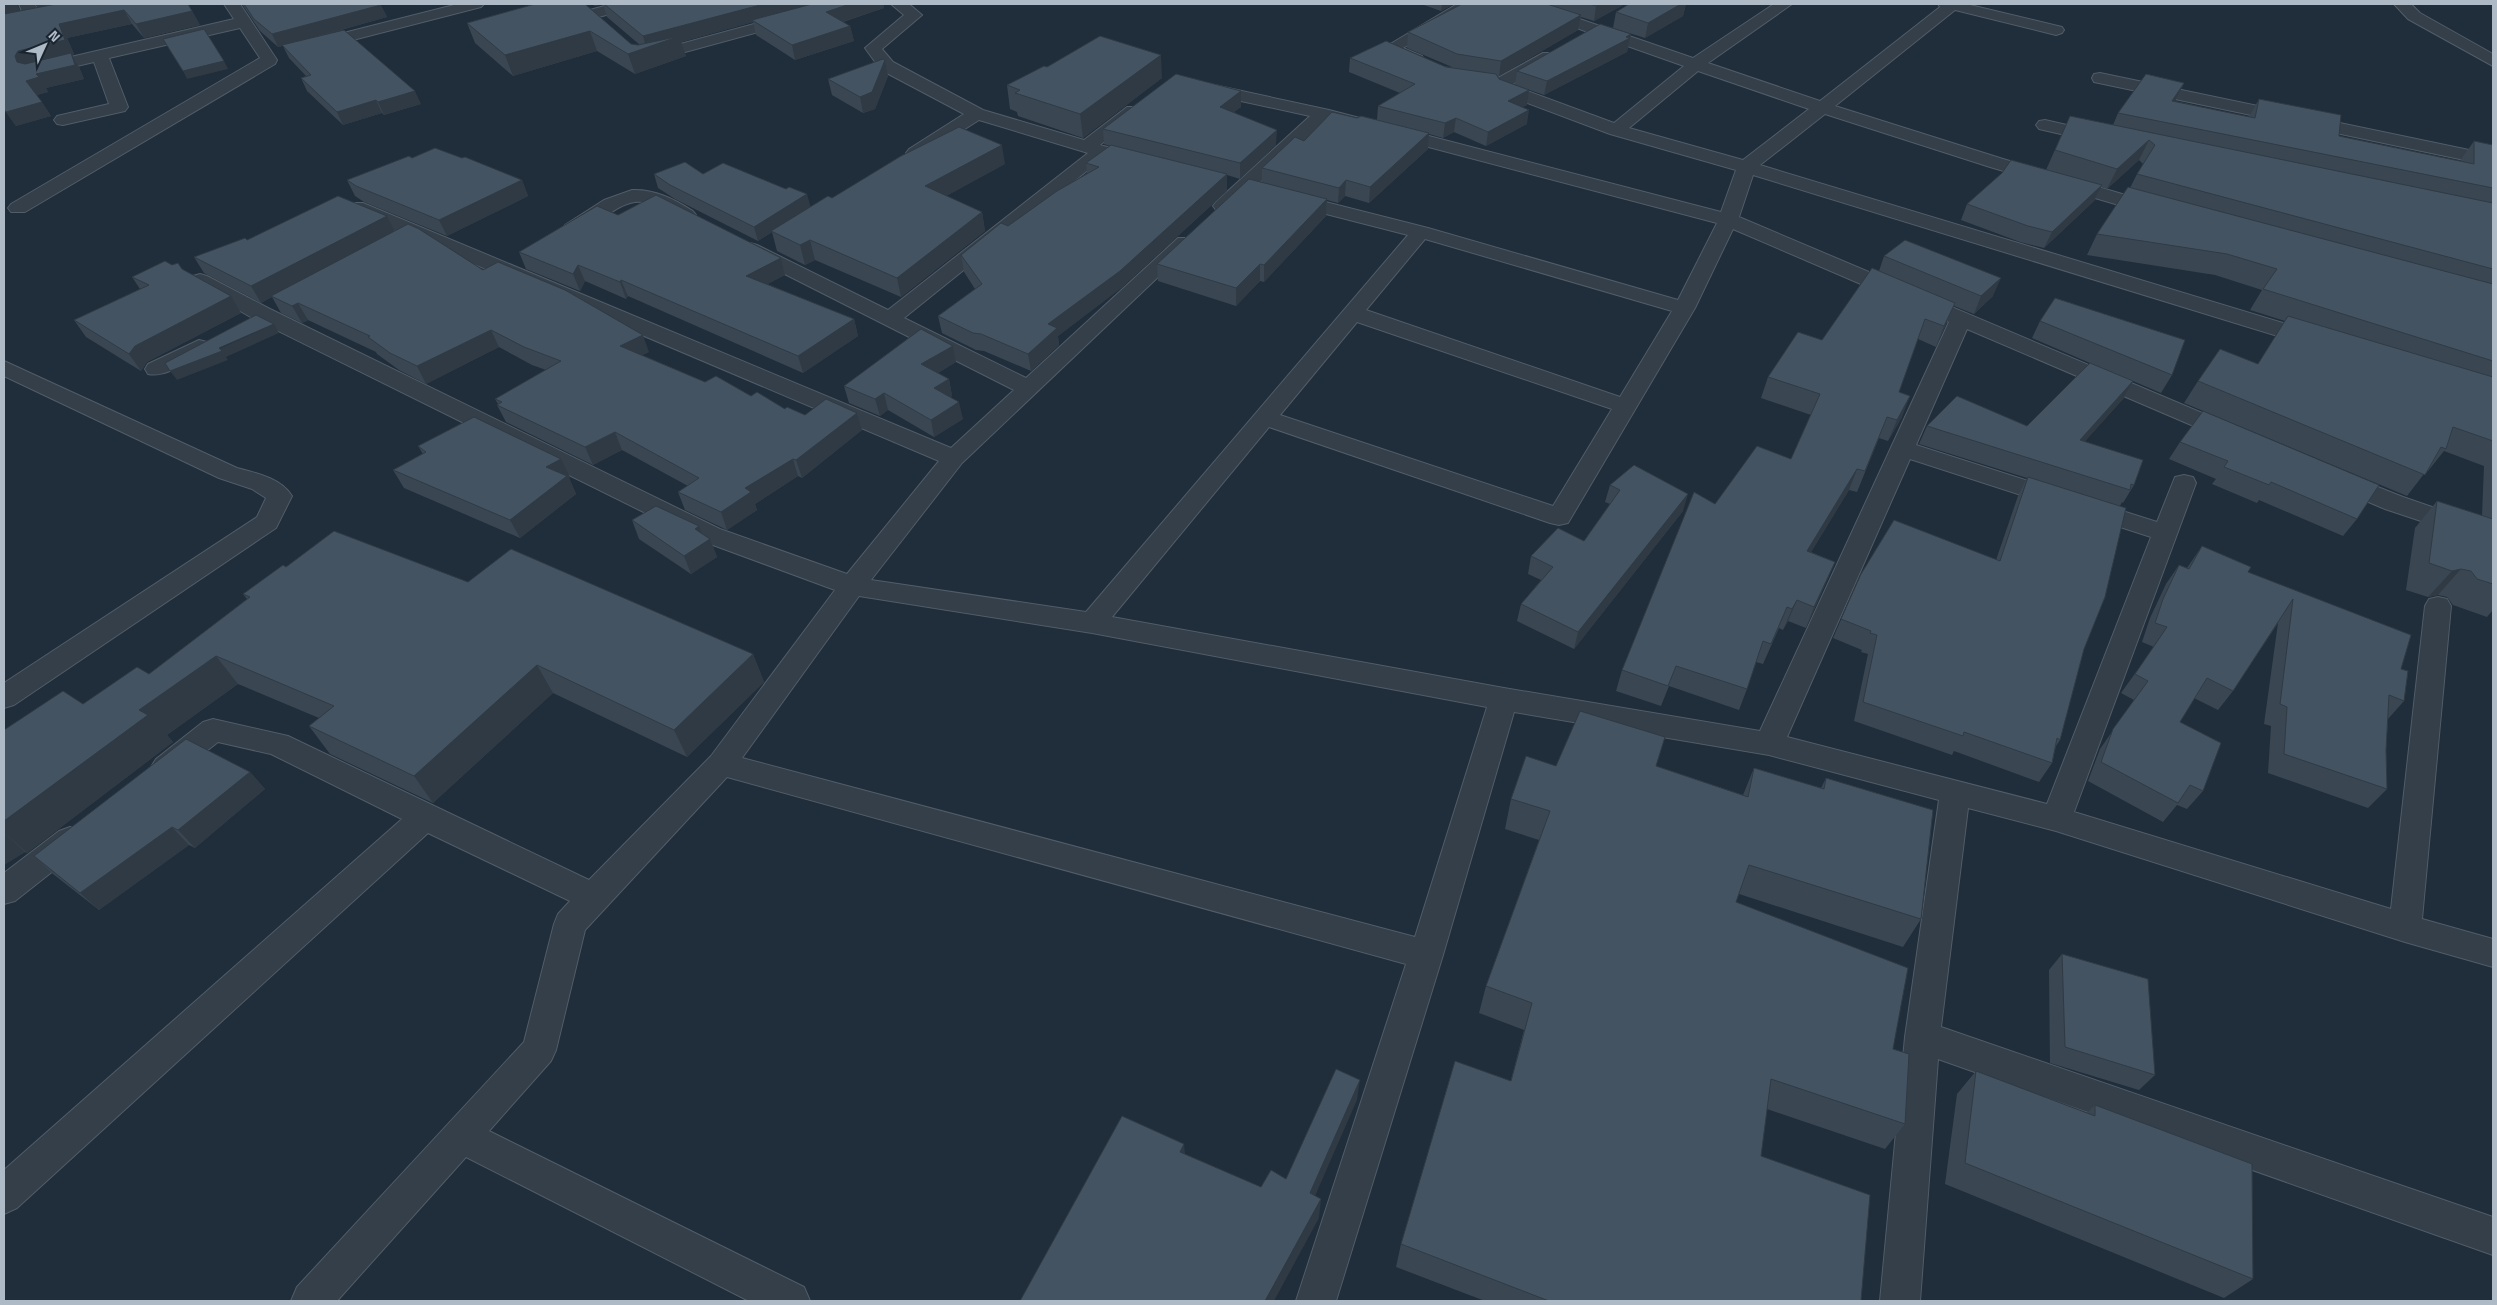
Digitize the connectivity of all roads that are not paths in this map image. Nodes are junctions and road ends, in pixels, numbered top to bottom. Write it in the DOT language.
graph roads {
  1 [pos="232,4"];
  2 [pos="407,4"];
  3 [pos="476,4"];
  4 [pos="629,4"];
  5 [pos="845,4"];
  6 [pos="899,4"];
  7 [pos="1468,4"];
  8 [pos="1522,4"];
  9 [pos="1784,4"];
  10 [pos="1951,4"];
  11 [pos="2402,4"];
  12 [pos="586,9"];
  13 [pos="420,18"];
  14 [pos="1613,19"];
  15 [pos="244,22"];
  16 [pos="607,27"];
  17 [pos="1596,29"];
  18 [pos="2056,30"];
  19 [pos="1579,39"];
  20 [pos="1562,49"];
  21 [pos="636,52"];
  22 [pos="100,56"];
  23 [pos="267,57"];
  24 [pos="2493,61"];
  25 [pos="1697,63"];
  26 [pos="1428,64"];
  27 [pos="34,71"];
  28 [pos="2100,78"];
  29 [pos="1182,83"];
  30 [pos="1150,99"];
  31 [pos="1822,106"];
  32 [pos="977,114"];
  33 [pos="1323,114"];
  34 [pos="63,120"];
  35 [pos="2045,125"];
  36 [pos="1616,130"];
  37 [pos="2118,142"];
  38 [pos="1103,151"];
  39 [pos="2493,161"];
  40 [pos="896,165"];
  41 [pos="1746,168"];
  42 [pos="1251,189"];
  43 [pos="346,203"];
  44 [pos="18,208"];
  45 [pos="2170,214"];
  46 [pos="1728,220"];
  47 [pos="706,225"];
  48 [pos="414,232"];
  49 [pos="1421,232"];
  50 [pos="556,239"];
  51 [pos="731,239"];
  52 [pos="389,246"];
  53 [pos="200,280"];
  54 [pos="287,300"];
  55 [pos="1684,308"];
  56 [pos="1353,313"];
  57 [pos="253,318"];
  58 [pos="890,319"];
  59 [pos="1961,319"];
  60 [pos="218,337"];
  61 [pos="2332,345"];
  62 [pos="4,368"];
  63 [pos="156,370"];
  64 [pos="1028,388"];
  65 [pos="1625,406"];
  66 [pos="1265,418"];
  67 [pos="2250,442"];
  68 [pos="1902,449"];
  69 [pos="954,458"];
  70 [pos="2322,472"];
  71 [pos="2184,483"];
  72 [pos="2165,533"];
  73 [pos="2493,537"];
  74 [pos="852,586"];
  75 [pos="2438,606"];
  76 [pos="1092,623"];
  77 [pos="4,696"];
  78 [pos="1504,699"];
  79 [pos="1769,744"];
  80 [pos="721,764"];
  81 [pos="143,784"];
  82 [pos="1955,792"];
  83 [pos="425,817"];
  84 [pos="2056,819"];
  85 [pos="89,826"];
  86 [pos="4,891"];
  87 [pos="593,897"];
  88 [pos="2405,928"];
  89 [pos="2493,953"];
  90 [pos="1426,955"];
  91 [pos="1922,1037"];
  92 [pos="461,1136"];
  93 [pos="4,1195"];
  94 [pos="2493,1236"];
  95 [pos="311,1301"];
  96 [pos="790,1301"];
  97 [pos="1316,1301"];
  98 [pos="1900,1301"];
  1 -- 15 [label="street"];
  2 -- 13 [label="street"];
  3 -- 13 [label="street"];
  4 -- 12 [label="street"];
  5 -- 21 [label="street"];
  6 -- 32 [label="street"];
  7 -- 26 [label="street"];
  8 -- 17 [label="street"];
  9 -- 25 [label="street"];
  10 -- 18 [label="street"];
  10 -- 31 [label="street"];
  11 -- 24 [label="street"];
  12 -- 16 [label="street"];
  13 -- 23 [label="street"];
  14 -- 17 [label="street"];
  15 -- 22 [label="street"];
  15 -- 23 [label="street"];
  17 -- 19 [label="street"];
  17 -- 25 [label="street"];
  20 -- 36 [label="street"];
  22 -- 27 [label="street"];
  22 -- 34 [label="street"];
  23 -- 44 [label="street"];
  25 -- 31 [label="street"];
  25 -- 36 [label="street"];
  28 -- 39 [label="street"];
  29 -- 33 [label="street"];
  30 -- 38 [label="street"];
  31 -- 41 [label="street"];
  31 -- 45 [label="street"];
  32 -- 38 [label="street"];
  32 -- 40 [label="street"];
  33 -- 42 [label="street"];
  33 -- 46 [label="street"];
  35 -- 37 [label="street"];
  36 -- 41 [label="street"];
  38 -- 58 [label="street"];
  41 -- 46 [label="street"];
  41 -- 61 [label="street"];
  42 -- 49 [label="street"];
  42 -- 64 [label="street"];
  43 -- 48 [label="street"];
  46 -- 55 [label="street"];
  46 -- 59 [label="street"];
  47 -- 50 [label="street"];
  48 -- 52 [label="street"];
  48 -- 69 [label="street"];
  49 -- 55 [label="street"];
  49 -- 56 [label="street"];
  51 -- 58 [label="street"];
  53 -- 57 [label="street"];
  54 -- 57 [label="street"];
  55 -- 65 [label="street"];
  56 -- 65 [label="street"];
  56 -- 66 [label="street"];
  57 -- 74 [label="street"];
  58 -- 64 [label="street"];
  59 -- 67 [label="street"];
  59 -- 68 [label="street"];
  60 -- 63 [label="street"];
  62 -- 77 [label="street"];
  64 -- 69 [label="street"];
  65 -- 66 [label="street"];
  66 -- 76 [label="street"];
  68 -- 72 [label="street"];
  68 -- 79 [label="street"];
  69 -- 74 [label="street"];
  70 -- 73 [label="street"];
  71 -- 72 [label="street"];
  72 -- 84 [label="street"];
  74 -- 76 [label="street"];
  74 -- 80 [label="street"];
  75 -- 88 [label="street"];
  76 -- 78 [label="street"];
  78 -- 79 [label="street"];
  78 -- 90 [label="street"];
  79 -- 82 [label="street"];
  80 -- 87 [label="street"];
  80 -- 90 [label="street"];
  81 -- 83 [label="street"];
  82 -- 84 [label="street"];
  82 -- 91 [label="street"];
  83 -- 87 [label="street"];
  83 -- 93 [label="street"];
  84 -- 88 [label="street"];
  85 -- 86 [label="street"];
  87 -- 92 [label="street"];
  88 -- 89 [label="street"];
  90 -- 97 [label="street"];
  91 -- 94 [label="street"];
  91 -- 98 [label="street"];
  92 -- 95 [label="street"];
  92 -- 96 [label="street"];
}
